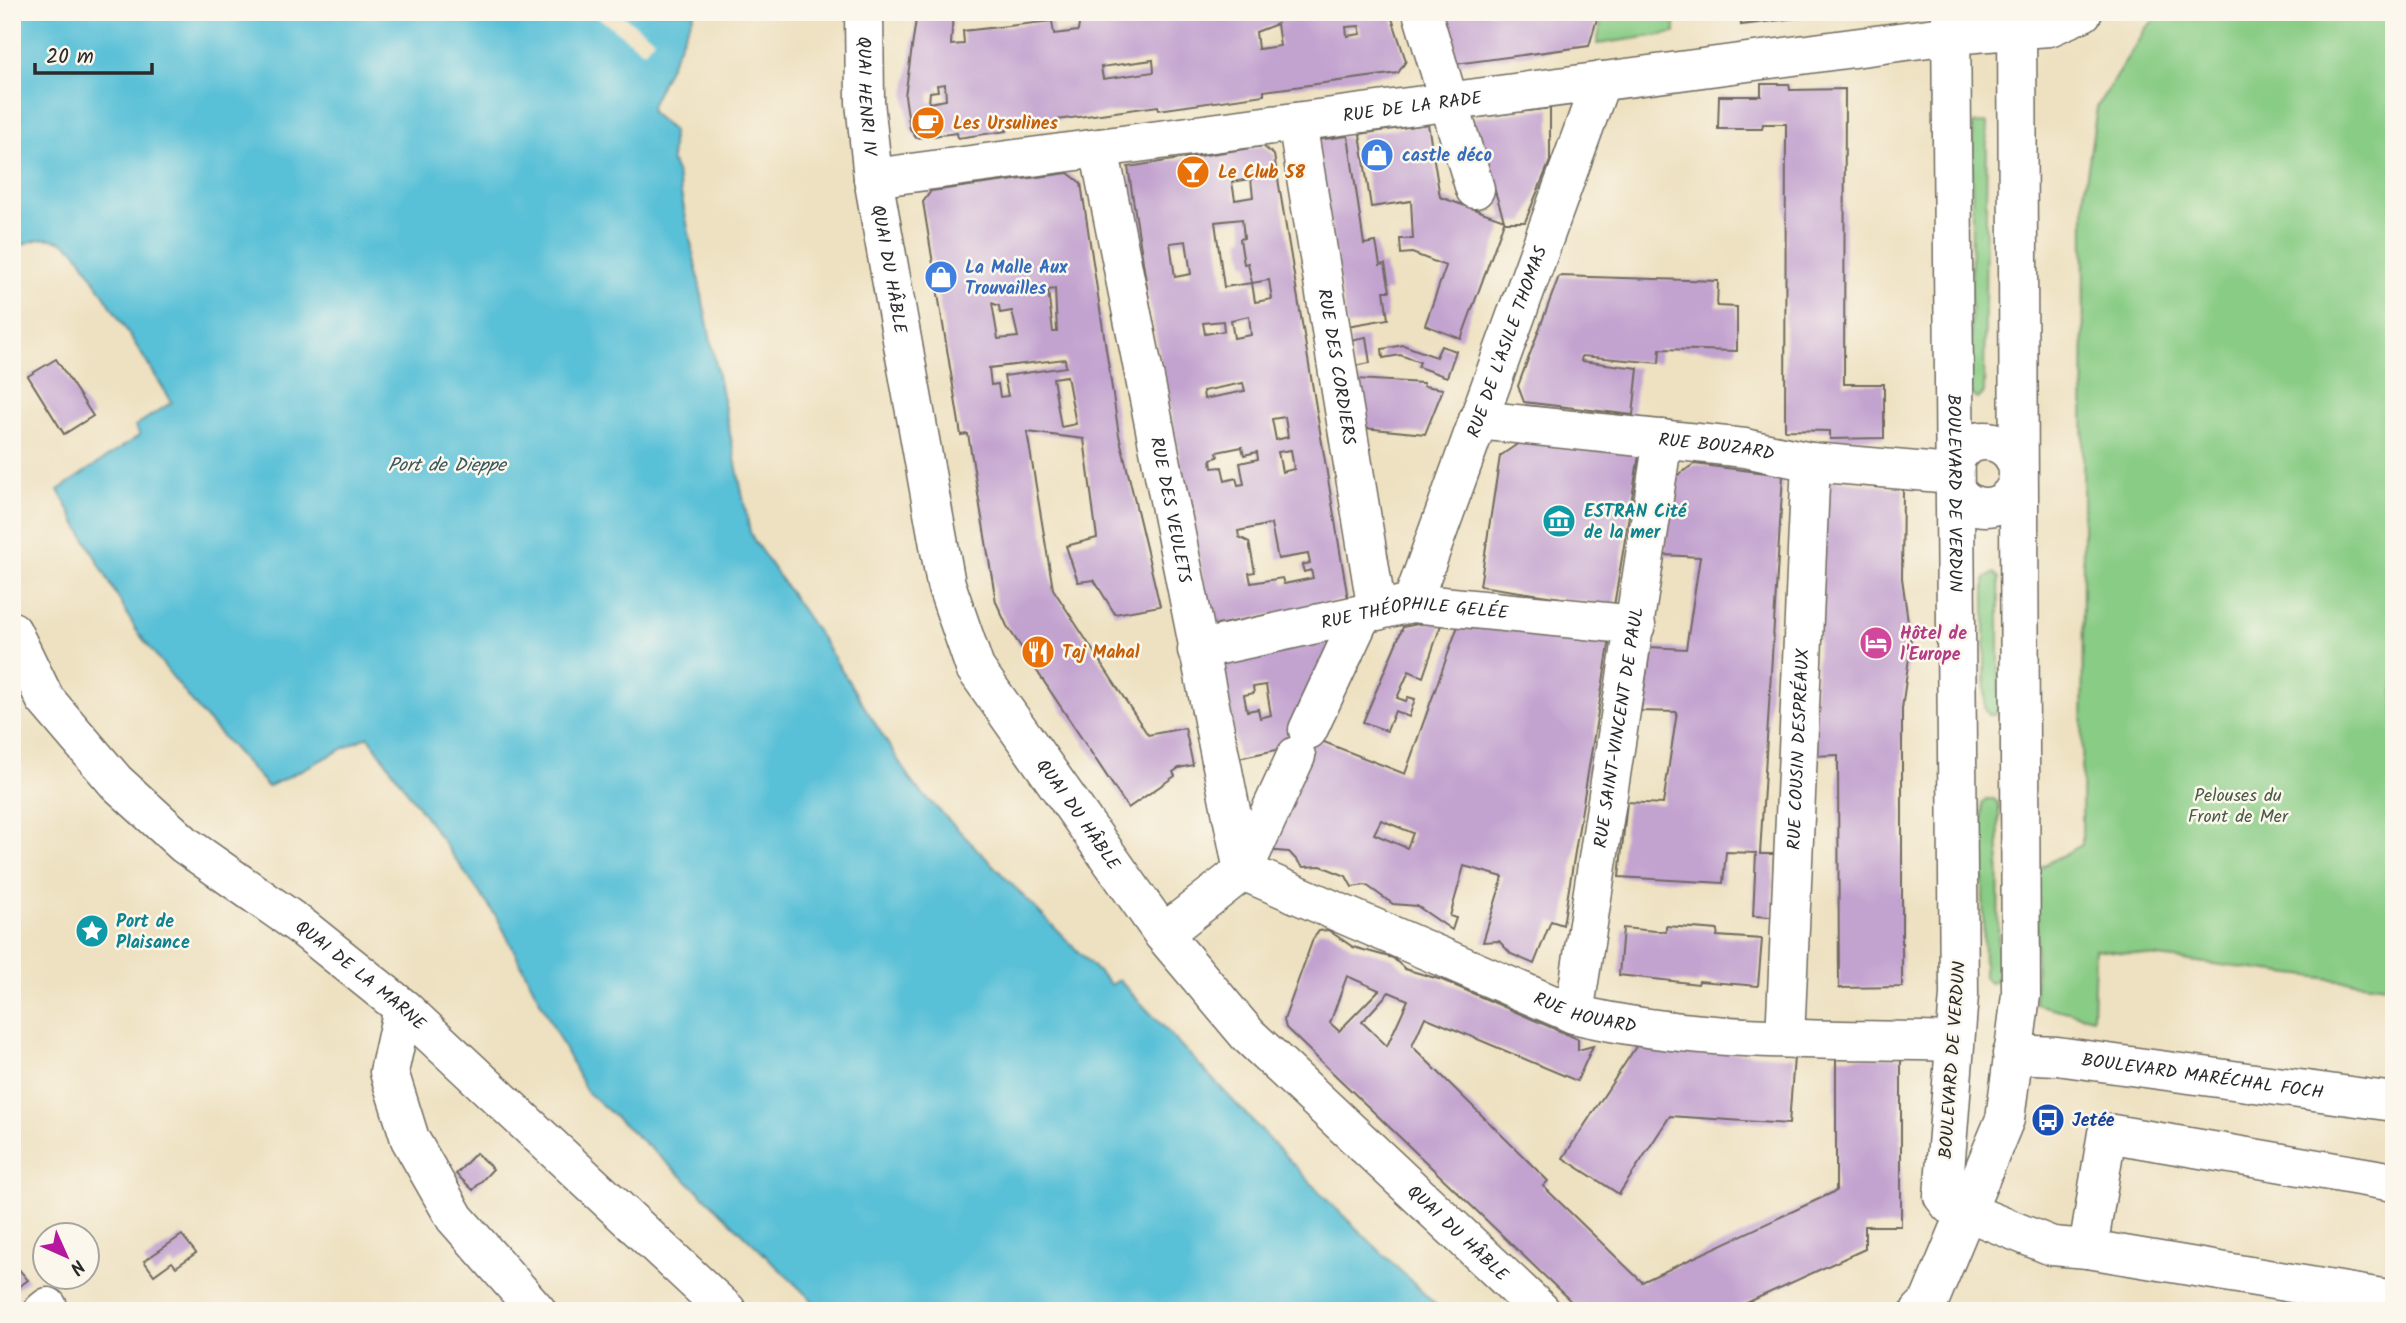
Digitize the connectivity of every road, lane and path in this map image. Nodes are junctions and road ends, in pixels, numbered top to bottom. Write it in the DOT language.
graph roads {
  1 [pos="864,12"];
  2 [pos="1422,12"];
  3 [pos="2083,12"];
  4 [pos="2017,21"];
  5 [pos="1951,24"];
  6 [pos="1601,81"];
  7 [pos="1450,101"];
  8 [pos="1297,122"];
  9 [pos="1098,148"];
  10 [pos="873,178"];
  11 [pos="1475,189"];
  12 [pos="1478,420"];
  13 [pos="1663,439"];
  14 [pos="1811,461"];
  15 [pos="1952,474"];
  16 [pos="2018,474"];
  17 [pos="1384,609"];
  18 [pos="1636,625"];
  19 [pos="12,631"];
  20 [pos="1197,650"];
  21 [pos="1959,765"];
  22 [pos="2019,765"];
  23 [pos="1243,871"];
  24 [pos="1163,934"];
  25 [pos="402,1007"];
  26 [pos="1574,1014"];
  27 [pos="1785,1038"];
  28 [pos="1953,1042"];
  29 [pos="2012,1054"];
  30 [pos="2394,1102"];
  31 [pos="2394,1182"];
  32 [pos="1968,1213"];
  33 [pos="2088,1249"];
  34 [pos="2394,1300"];
  35 [pos="537,1311"];
  36 [pos="727,1311"];
  37 [pos="1541,1311"];
  38 [pos="1920,1311"];
  1 -- 10 [label="street, QUAI HENRI IV"];
  2 -- 7 [label="street"];
  3 -- 4 [label="street, RUE DE LA RADE"];
  4 -- 5 [label="street, RUE DE LA RADE"];
  4 -- 16 [label="street"];
  5 -- 6 [label="street, RUE DE LA RADE"];
  5 -- 15 [label="street, BOULEVARD DE VERDUN"];
  6 -- 7 [label="street, RUE DE LA RADE"];
  6 -- 12 [label="street, RUE DE L'ASILE THOMAS"];
  7 -- 8 [label="street, RUE DE LA RADE"];
  7 -- 11 [label="street"];
  8 -- 9 [label="street, RUE DE LA RADE"];
  8 -- 17 [label="street, RUE DES CORDIERS"];
  9 -- 10 [label="street, RUE DE LA RADE"];
  9 -- 20 [label="street, RUE DES VEULETS"];
  10 -- 24 [label="street, QUAI DU HÂBLE"];
  12 -- 13 [label="street, RUE BOUZARD"];
  12 -- 17 [label="street, RUE DE L'ASILE THOMAS"];
  13 -- 14 [label="street, RUE BOUZARD"];
  13 -- 18 [label="street, RUE SAINT-VINCENT DE PAUL"];
  14 -- 15 [label="street, RUE BOUZARD"];
  14 -- 27 [label="street, RUE COUSIN DESPRÉAUX"];
  15 -- 16 [label="street"];
  15 -- 21 [label="street, BOULEVARD DE VERDUN"];
  16 -- 22 [label="street"];
  17 -- 18 [label="street, RUE THÉOPHILE GELÉE"];
  17 -- 20 [label="street, RUE THÉOPHILE GELÉE"];
  17 -- 23 [label="street, RUE DE L'ASILE THOMAS"];
  18 -- 26 [label="street, RUE SAINT-VINCENT DE PAUL"];
  19 -- 25 [label="street, QUAI DE LA MARNE"];
  20 -- 23 [label="street, RUE DES VEULETS"];
  21 -- 22 [label="street"];
  21 -- 28 [label="street, BOULEVARD DE VERDUN"];
  22 -- 29 [label="street"];
  23 -- 24 [label="street"];
  23 -- 26 [label="street, RUE HOUARD"];
  24 -- 37 [label="street, QUAI DU HÂBLE"];
  25 -- 35 [label="street"];
  25 -- 36 [label="street, QUAI DE LA MARNE"];
  26 -- 27 [label="street, RUE HOUARD"];
  27 -- 28 [label="street, RUE HOUARD"];
  28 -- 29 [label="street"];
  28 -- 32 [label="street, BOULEVARD DE VERDUN"];
  29 -- 30 [label="street, BOULEVARD MARÉCHAL FOCH"];
  29 -- 32 [label="street"];
  31 -- 33 [label="street"];
  32 -- 33 [label="street"];
  32 -- 38 [label="street"];
  33 -- 34 [label="street"];
}
